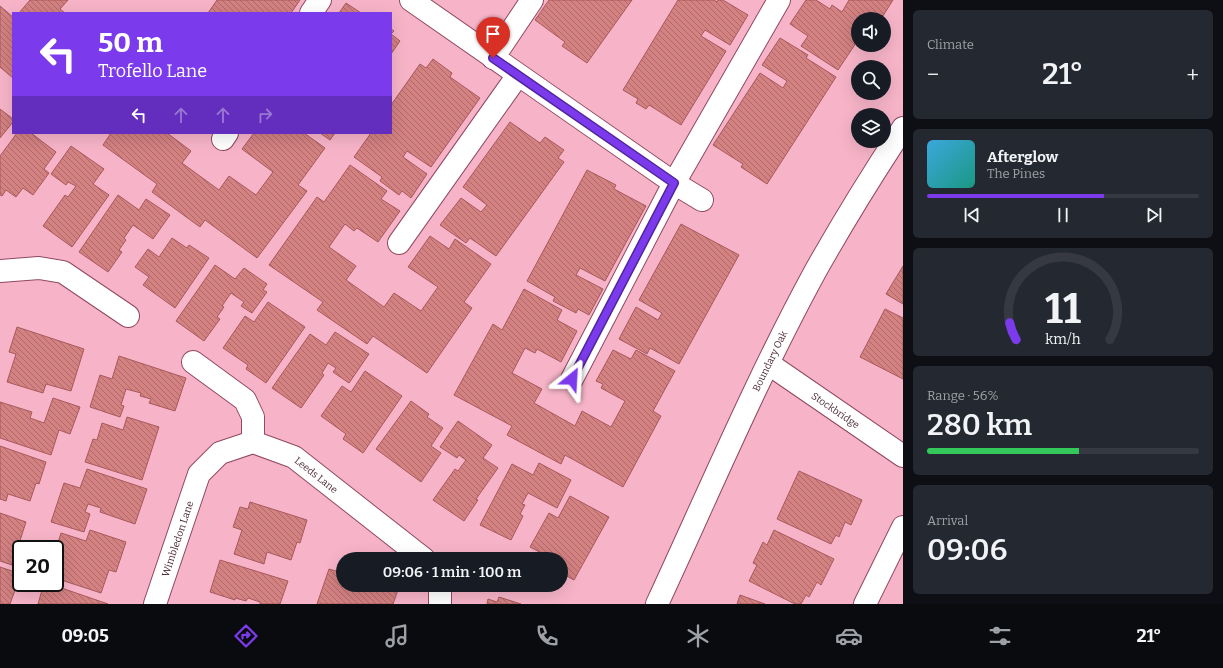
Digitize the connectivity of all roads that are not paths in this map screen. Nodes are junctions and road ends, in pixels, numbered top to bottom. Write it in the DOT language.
graph roads {
  1 [pos="320,0"];
  2 [pos="411,0"];
  3 [pos="532,0"];
  4 [pos="779,0"];
  5 [pos="312,12"];
  6 [pos="493,58"];
  7 [pos="518,75"];
  8 [pos="903,128"];
  9 [pos="674,183"];
  10 [pos="702,200"];
  11 [pos="399,243"];
  12 [pos="0,271"];
  13 [pos="128,316"];
  14 [pos="193,362"];
  15 [pos="769,364"];
  16 [pos="572,379"];
  17 [pos="253,442"];
  18 [pos="903,456"];
  19 [pos="903,527"];
  20 [pos="415,552"];
  21 [pos="440,592"];
  22 [pos="155,604"];
  23 [pos="440,604"];
  24 [pos="657,604"];
  25 [pos="865,604"];
  1 -- 5 [label="street"];
  2 -- 6 [label="street"];
  3 -- 6 [label="street"];
  4 -- 9 [label="street"];
  6 -- 7 [label="street"];
  7 -- 9 [label="street"];
  7 -- 11 [label="street"];
  8 -- 15 [label="street, Boundary Oak"];
  9 -- 10 [label="street"];
  9 -- 16 [label="street"];
  12 -- 13 [label="street"];
  14 -- 17 [label="street"];
  15 -- 18 [label="street, Stockbridge"];
  15 -- 24 [label="street, Boundary Oak"];
  17 -- 20 [label="street, Leeds Lane"];
  17 -- 22 [label="street, Wimbledon Lane"];
  19 -- 25 [label="street"];
  21 -- 23 [label="street"];
}
